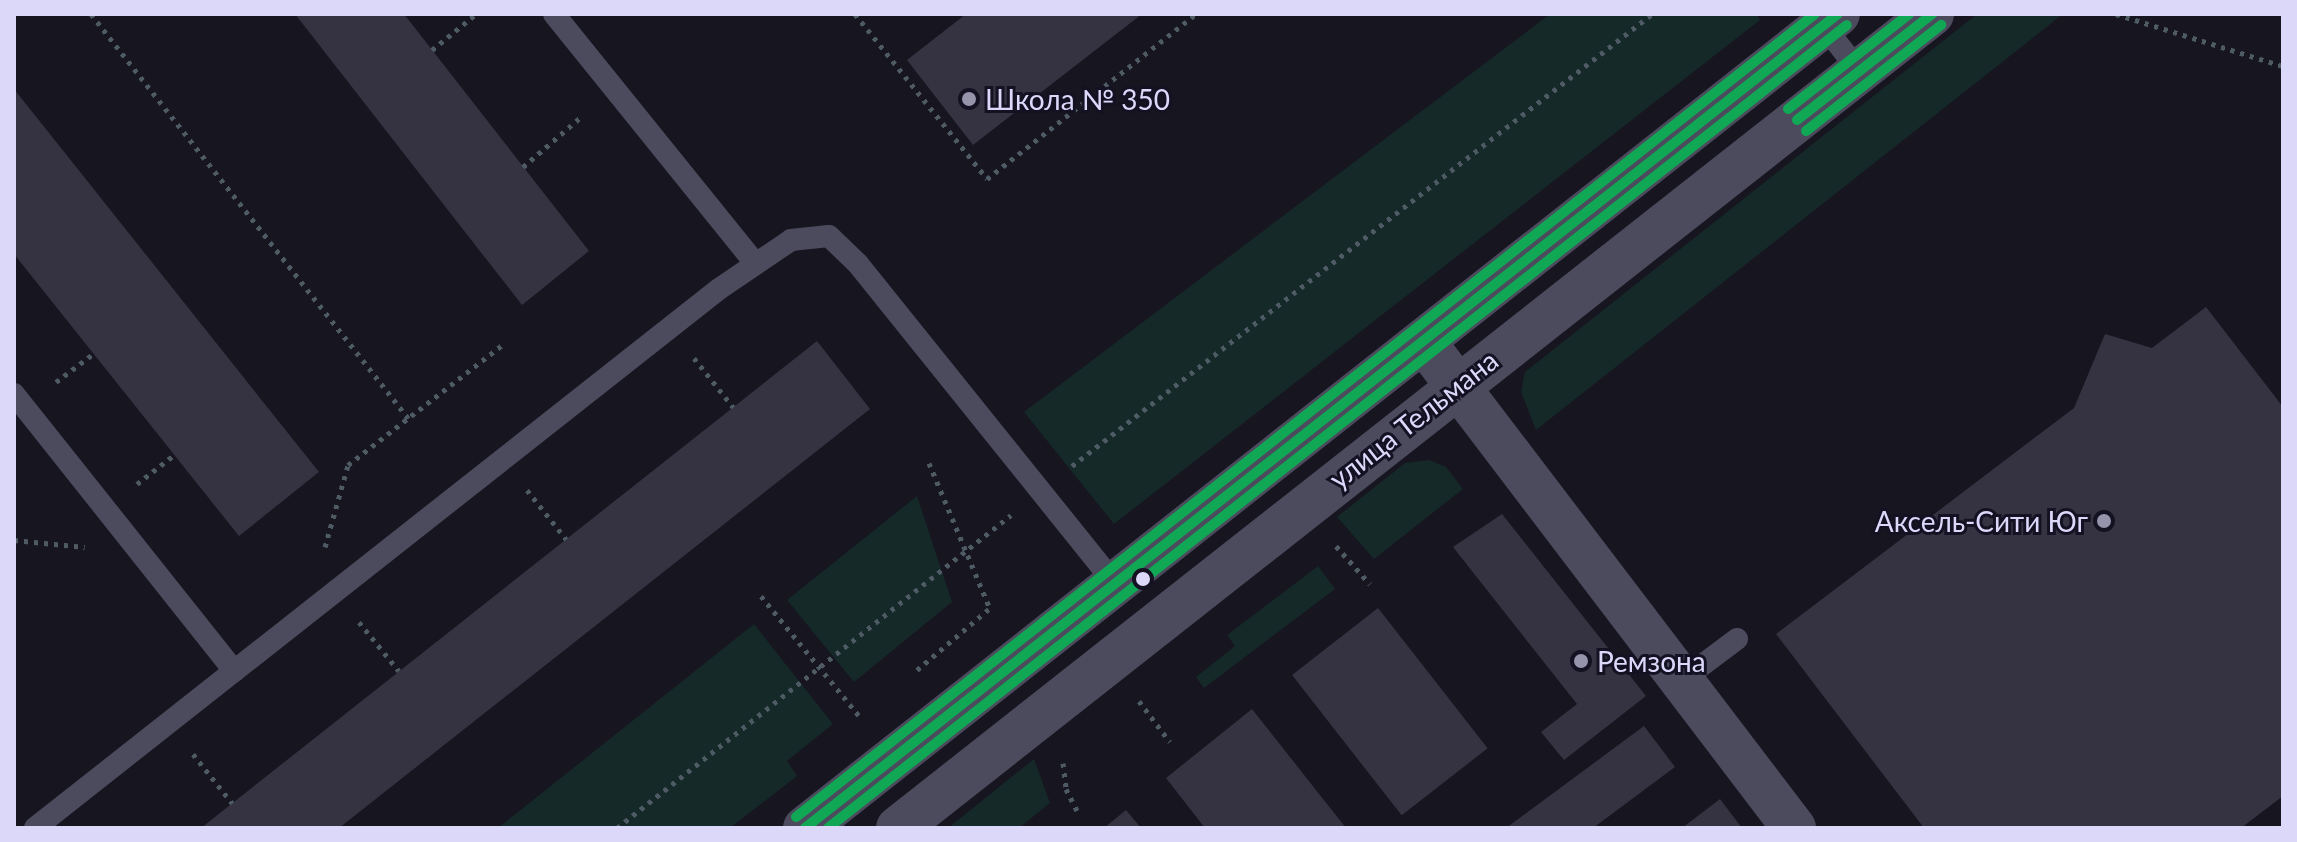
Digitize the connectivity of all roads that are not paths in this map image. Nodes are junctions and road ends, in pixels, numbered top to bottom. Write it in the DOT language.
graph roads {
  1 [pos="554,14"];
  2 [pos="1932,14"];
  3 [pos="1825,18"];
  4 [pos="1859,71"];
  5 [pos="754,262"];
  6 [pos="1424,342"];
  7 [pos="1457,384"];
  8 [pos="14,394"];
  9 [pos="1115,584"];
  10 [pos="1737,639"];
  11 [pos="234,671"];
  12 [pos="1681,681"];
  13 [pos="35,828"];
  14 [pos="805,828"];
  15 [pos="898,828"];
  16 [pos="1794,828"];
  1 -- 5 [label="lane"];
  2 -- 4 [label="street, улица Тельмана"];
  3 -- 4 [label="lane"];
  3 -- 6 [label="street, улица Тельмана"];
  4 -- 7 [label="street, улица Тельмана"];
  5 -- 9 [label="lane"];
  5 -- 11 [label="lane"];
  6 -- 7 [label="street"];
  6 -- 9 [label="street, улица Тельмана"];
  7 -- 12 [label="street"];
  7 -- 15 [label="street, улица Тельмана"];
  8 -- 11 [label="lane"];
  9 -- 14 [label="street, улица Тельмана"];
  10 -- 12 [label="lane"];
  11 -- 13 [label="lane"];
  12 -- 16 [label="street"];
}
